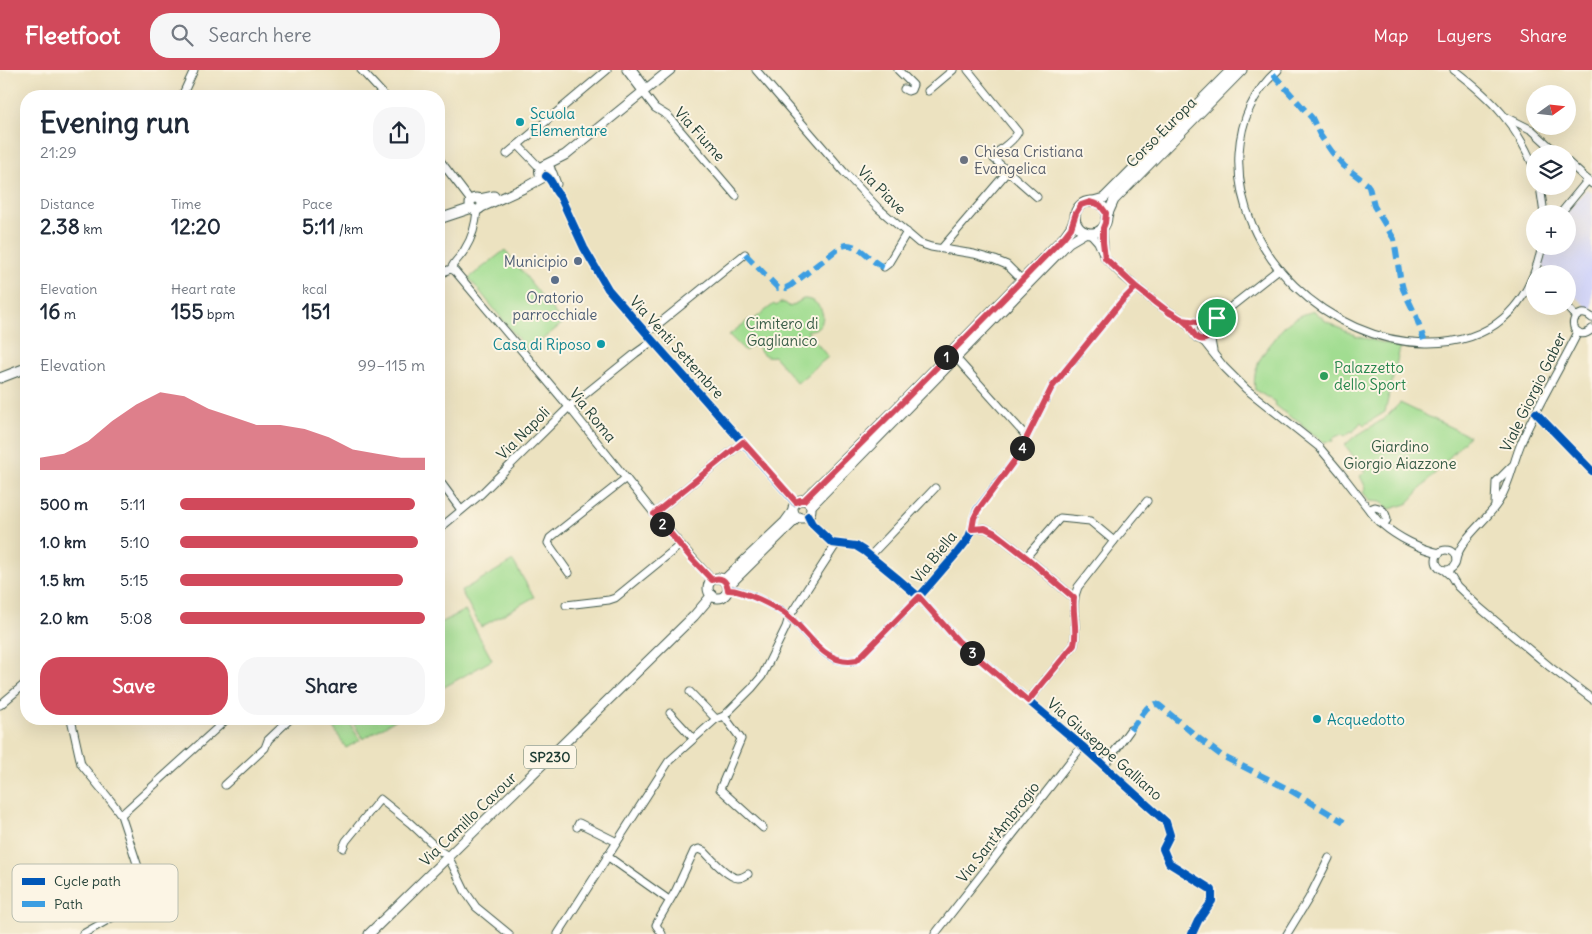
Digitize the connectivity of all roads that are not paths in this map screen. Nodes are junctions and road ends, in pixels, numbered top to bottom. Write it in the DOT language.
graph roads {
  1 [pos="194,70"];
  2 [pos="361,70"];
  3 [pos="607,70"];
  4 [pos="626,70"];
  5 [pos="633,70"];
  6 [pos="670,70"];
  7 [pos="756,70"];
  8 [pos="898,70"];
  9 [pos="953,70"];
  10 [pos="968,70"];
  11 [pos="1231,70"];
  12 [pos="1242,70"];
  13 [pos="1278,70"];
  14 [pos="1454,70"];
  15 [pos="904,89"];
  16 [pos="185,90"];
  17 [pos="379,90"];
  18 [pos="645,90"];
  19 [pos="928,91"];
  20 [pos="1505,117"];
  21 [pos="518,145"];
  22 [pos="1548,145"];
  23 [pos="1526,152"];
  24 [pos="507,154"];
  25 [pos="446,169"];
  26 [pos="1576,169"];
  27 [pos="545,171"];
  28 [pos="1008,171"];
  29 [pos="1590,182"];
  30 [pos="736,196"];
  31 [pos="1037,197"];
  32 [pos="1090,202"];
  33 [pos="475,205"];
  34 [pos="1568,205"];
  35 [pos="445,216"];
  36 [pos="1075,218"];
  37 [pos="1104,223"];
  38 [pos="907,232"];
  39 [pos="1085,234"];
  40 [pos="942,248"];
  41 [pos="745,254"];
  42 [pos="1104,254"];
  43 [pos="1540,255"];
  44 [pos="1538,263"];
  45 [pos="884,267"];
  46 [pos="1279,268"];
  47 [pos="451,269"];
  48 [pos="445,270"];
  49 [pos="1022,280"];
  50 [pos="1136,287"];
  51 [pos="1526,292"];
  52 [pos="1576,317"];
  53 [pos="1592,318"];
  54 [pos="1183,320"];
  55 [pos="1197,322"];
  56 [pos="1210,328"];
  57 [pos="1592,330"];
  58 [pos="1193,331"];
  59 [pos="1578,332"];
  60 [pos="646,334"];
  61 [pos="1200,340"];
  62 [pos="653,342"];
  63 [pos="1214,354"];
  64 [pos="956,358"];
  65 [pos="20,370"];
  66 [pos="0,378"];
  67 [pos="569,407"];
  68 [pos="1027,437"];
  69 [pos="743,442"];
  70 [pos="1514,464"];
  71 [pos="626,478"];
  72 [pos="445,488"];
  73 [pos="935,488"];
  74 [pos="1147,501"];
  75 [pos="802,509"];
  76 [pos="1373,509"];
  77 [pos="461,510"];
  78 [pos="1493,510"];
  79 [pos="654,514"];
  80 [pos="1385,522"];
  81 [pos="445,524"];
  82 [pos="972,529"];
  83 [pos="1114,541"];
  84 [pos="1465,541"];
  85 [pos="840,544"];
  86 [pos="680,545"];
  87 [pos="1425,549"];
  88 [pos="1450,551"];
  89 [pos="1440,553"];
  90 [pos="870,556"];
  91 [pos="1026,557"];
  92 [pos="1456,561"];
  93 [pos="1437,562"];
  94 [pos="1444,570"];
  95 [pos="569,574"];
  96 [pos="712,580"];
  97 [pos="726,585"];
  98 [pos="1463,593"];
  99 [pos="712,595"];
  100 [pos="919,597"];
  101 [pos="1074,598"];
  102 [pos="566,606"];
  103 [pos="790,617"];
  104 [pos="20,688"];
  105 [pos="690,692"];
  106 [pos="1592,699"];
  107 [pos="1028,701"];
  108 [pos="0,705"];
  109 [pos="670,713"];
  110 [pos="724,716"];
  111 [pos="716,719"];
  112 [pos="72,725"];
  113 [pos="220,725"];
  114 [pos="283,725"];
  115 [pos="1130,730"];
  116 [pos="694,738"];
  117 [pos="1082,746"];
  118 [pos="1104,766"];
  119 [pos="225,785"];
  120 [pos="121,816"];
  121 [pos="577,827"];
  122 [pos="763,828"];
  123 [pos="617,842"];
  124 [pos="343,848"];
  125 [pos="448,856"];
  126 [pos="608,856"];
  127 [pos="1329,858"];
  128 [pos="137,864"];
  129 [pos="748,874"];
  130 [pos="669,900"];
  131 [pos="104,922"];
  132 [pos="83,934"];
  133 [pos="369,934"];
  134 [pos="509,934"];
  135 [pos="558,934"];
  136 [pos="662,934"];
  137 [pos="935,934"];
  138 [pos="1192,934"];
  139 [pos="1287,934"];
  1 -- 16 [label="street"];
  2 -- 17 [label="street"];
  3 -- 21 [label="street"];
  4 -- 18 [label="street"];
  5 -- 18 [label="street"];
  6 -- 18 [label="main road"];
  7 -- 38 [label="street, Via Piave"];
  8 -- 15 [label="street"];
  9 -- 19 [label="street"];
  10 -- 28 [label="street"];
  11 -- 32 [label="main road, Corso Europa"];
  12 -- 37 [label="main road, Corso Europa"];
  13 -- 46 [label="street"];
  14 -- 20 [label="street"];
  18 -- 27 [label="main road"];
  18 -- 30 [label="street, Via Fiume"];
  20 -- 22 [label="street"];
  20 -- 23 [label="street"];
  21 -- 24 [label="street"];
  21 -- 27 [label="street"];
  25 -- 33 [label="street"];
  26 -- 29 [label="street"];
  27 -- 33 [label="main road"];
  27 -- 60 [label="street, Via Venti Settembre"];
  28 -- 31 [label="street"];
  28 -- 40 [label="street"];
  29 -- 34 [label="street"];
  32 -- 36 [label="main road"];
  32 -- 37 [label="main road"];
  33 -- 35 [label="main road"];
  33 -- 47 [label="street"];
  36 -- 39 [label="main road"];
  36 -- 49 [label="main road"];
  37 -- 39 [label="main road"];
  37 -- 42 [label="street"];
  38 -- 40 [label="street, Via Piave"];
  38 -- 45 [label="street"];
  39 -- 42 [label="street"];
  39 -- 64 [label="main road"];
  40 -- 49 [label="street, Via Piave"];
  41 -- 60 [label="street"];
  42 -- 50 [label="street"];
  43 -- 44 [label="street"];
  46 -- 51 [label="street"];
  46 -- 56 [label="street"];
  47 -- 48 [label="street"];
  47 -- 67 [label="street, Via Roma"];
  49 -- 75 [label="main road"];
  50 -- 54 [label="street"];
  50 -- 68 [label="street, Via Biella"];
  52 -- 53 [label="street"];
  52 -- 59 [label="street"];
  54 -- 55 [label="street"];
  54 -- 58 [label="street"];
  55 -- 56 [label="street"];
  55 -- 58 [label="street"];
  56 -- 61 [label="street"];
  56 -- 63 [label="street"];
  57 -- 59 [label="street"];
  58 -- 61 [label="street"];
  59 -- 70 [label="street, Viale Giorgio Gaber"];
  60 -- 62 [label="street, Via Venti Settembre"];
  61 -- 63 [label="street"];
  62 -- 67 [label="street, Via Napoli"];
  62 -- 69 [label="street, Via Venti Settembre"];
  63 -- 76 [label="street"];
  64 -- 68 [label="street"];
  64 -- 75 [label="main road"];
  65 -- 66 [label="main road"];
  67 -- 71 [label="street, Via Roma"];
  67 -- 77 [label="street, Via Napoli"];
  68 -- 82 [label="street, Via Biella"];
  69 -- 75 [label="street, Via Venti Settembre"];
  69 -- 79 [label="street"];
  70 -- 78 [label="street, Viale Giorgio Gaber"];
  70 -- 78 [label="street, Viale Giorgio Gaber"];
  71 -- 79 [label="street, Via Roma"];
  71 -- 95 [label="street"];
  72 -- 77 [label="street"];
  73 -- 90 [label="street"];
  74 -- 83 [label="street"];
  75 -- 85 [label="street, Via Giuseppe Galliano"];
  75 -- 97 [label="main road"];
  76 -- 80 [label="street"];
  76 -- 80 [label="street"];
  77 -- 81 [label="street, Via Napoli"];
  78 -- 84 [label="street, Viale Giorgio Gaber"];
  79 -- 86 [label="street, Via Roma"];
  80 -- 87 [label="street"];
  82 -- 91 [label="street, Via Biella"];
  82 -- 100 [label="street, Via Biella"];
  83 -- 91 [label="street"];
  83 -- 101 [label="street"];
  84 -- 88 [label="street, Viale Giorgio Gaber"];
  84 -- 92 [label="street, Viale Giorgio Gaber"];
  85 -- 90 [label="street, Via Giuseppe Galliano"];
  85 -- 103 [label="street"];
  86 -- 96 [label="street, Via Roma"];
  86 -- 102 [label="street"];
  87 -- 89 [label="street"];
  87 -- 93 [label="street"];
  88 -- 89 [label="street"];
  88 -- 92 [label="street"];
  89 -- 93 [label="street"];
  90 -- 100 [label="street, Via Giuseppe Galliano"];
  91 -- 101 [label="street, Via Biella"];
  92 -- 94 [label="street"];
  92 -- 98 [label="street"];
  93 -- 94 [label="street"];
  94 -- 98 [label="street"];
  96 -- 97 [label="main road"];
  96 -- 99 [label="main road"];
  97 -- 99 [label="main road"];
  97 -- 103 [label="street"];
  98 -- 106 [label="street"];
  99 -- 125 [label="main road, Via Camillo Cavour / SP230"];
  100 -- 103 [label="street, Via Biella"];
  100 -- 107 [label="street, Via Giuseppe Galliano"];
  101 -- 107 [label="street"];
  103 -- 110 [label="street"];
  104 -- 108 [label="street"];
  105 -- 111 [label="street"];
  107 -- 117 [label="street, Via Giuseppe Galliano"];
  109 -- 116 [label="street"];
  110 -- 111 [label="street"];
  110 -- 122 [label="street"];
  111 -- 116 [label="street"];
  112 -- 120 [label="street"];
  113 -- 120 [label="street"];
  114 -- 119 [label="street"];
  115 -- 118 [label="street"];
  116 -- 123 [label="street"];
  117 -- 118 [label="street, Via Giuseppe Galliano"];
  117 -- 137 [label="street, Via Sant'Ambrogio"];
  118 -- 138 [label="street, Via Giuseppe Galliano"];
  120 -- 128 [label="street"];
  121 -- 123 [label="street"];
  123 -- 126 [label="street"];
  124 -- 125 [label="street"];
  125 -- 133 [label="main road, Via Camillo Cavour / SP230"];
  125 -- 134 [label="street"];
  126 -- 130 [label="street"];
  126 -- 135 [label="street"];
  127 -- 139 [label="street"];
  129 -- 130 [label="street"];
  130 -- 136 [label="street"];
  131 -- 132 [label="street"];
}
